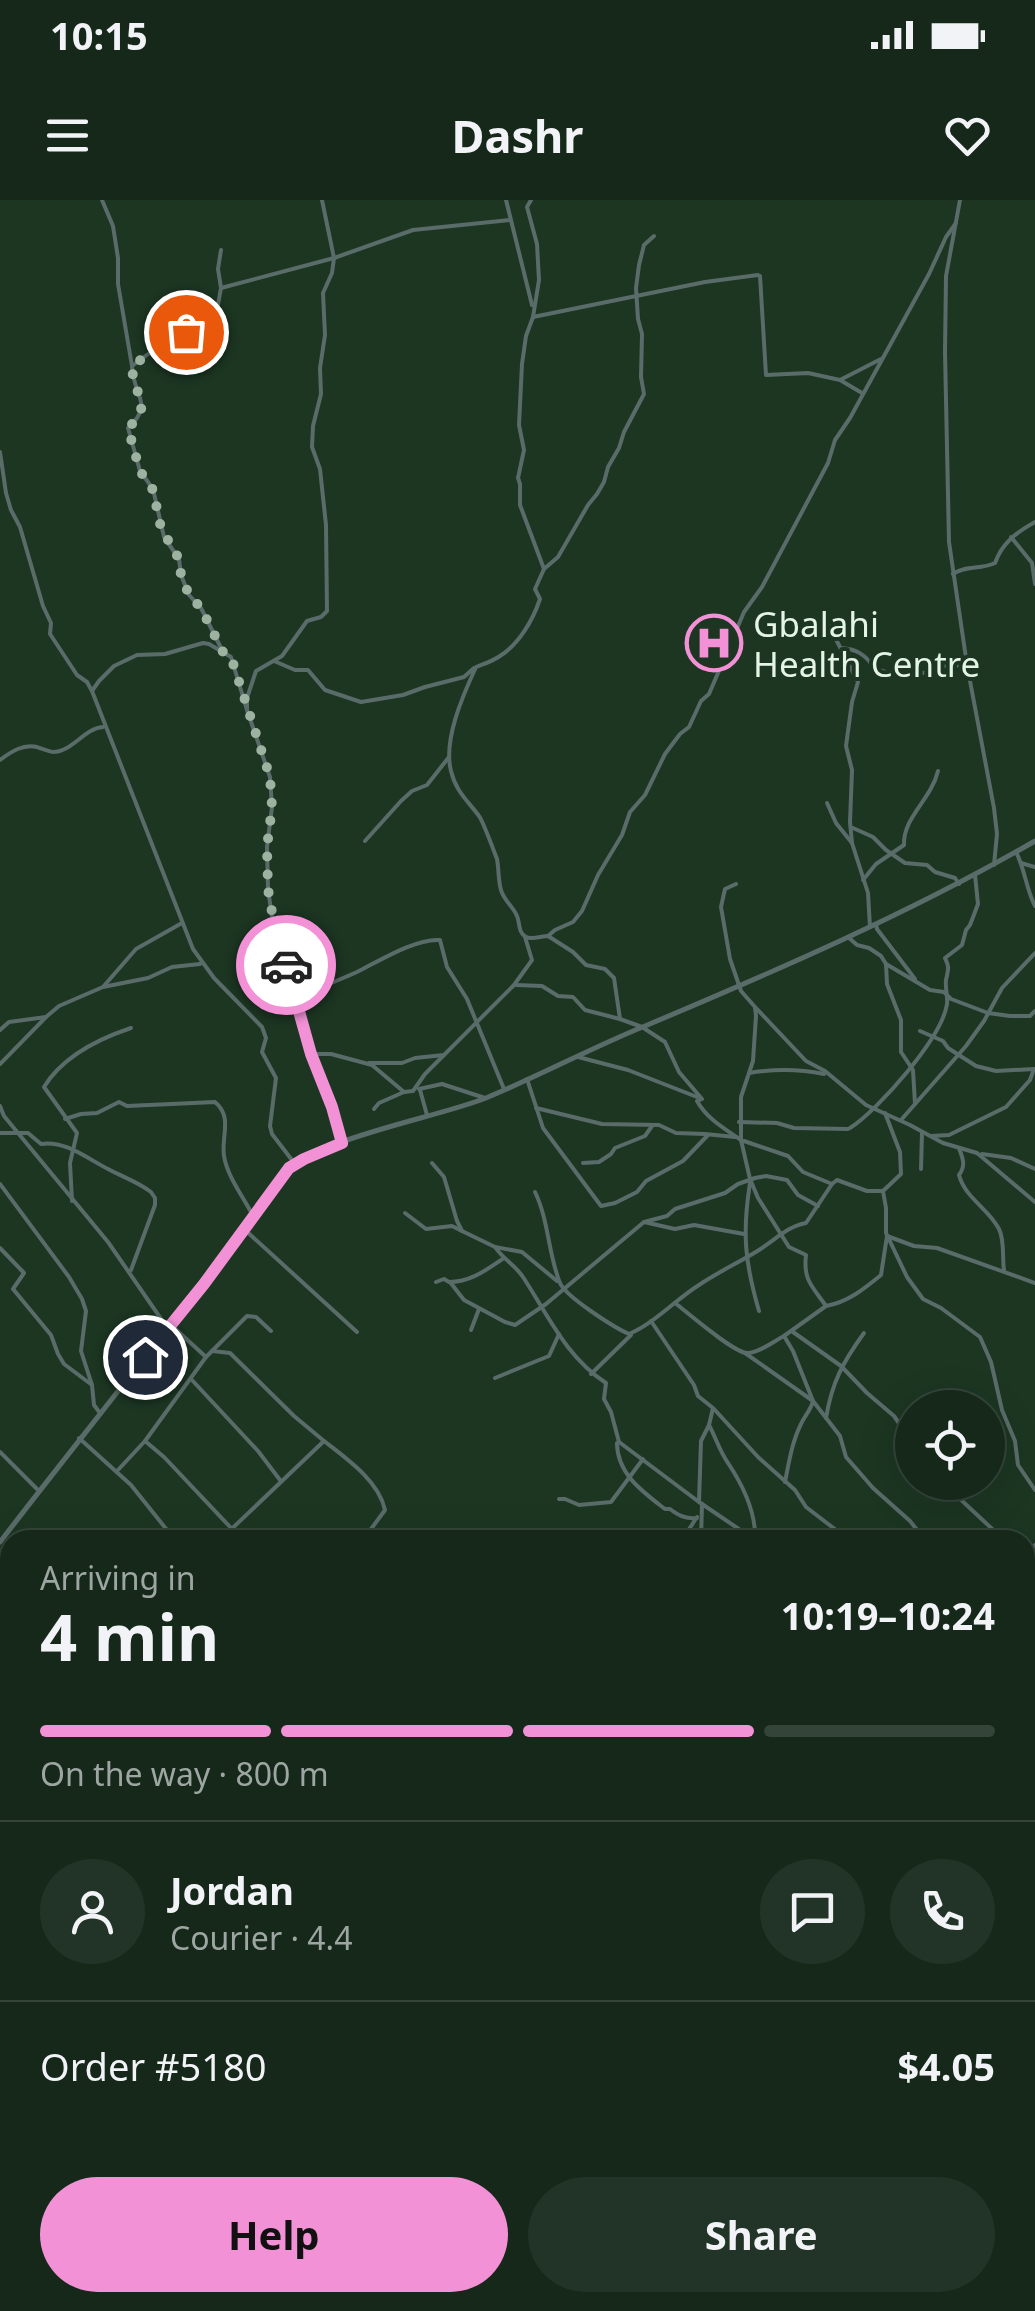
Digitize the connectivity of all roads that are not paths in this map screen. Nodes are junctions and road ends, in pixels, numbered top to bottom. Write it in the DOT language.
graph roads {
  1 [pos="102,200"];
  2 [pos="322,200"];
  3 [pos="506,200"];
  4 [pos="531,200"];
  5 [pos="960,200"];
  6 [pos="510,220"];
  7 [pos="956,223"];
  8 [pos="654,236"];
  9 [pos="221,250"];
  10 [pos="334,258"];
  11 [pos="221,288"];
  12 [pos="637,296"];
  13 [pos="533,309"];
  14 [pos="533,316"];
  15 [pos="881,359"];
  16 [pos="132,366"];
  17 [pos="840,380"];
  18 [pos="863,394"];
  19 [pos="0,452"];
  20 [pos="1035,522"];
  21 [pos="1011,537"];
  22 [pos="544,568"];
  23 [pos="953,574"];
  24 [pos="1035,584"];
  25 [pos="827,622"];
  26 [pos="841,648"];
  27 [pos="223,652"];
  28 [pos="274,661"];
  29 [pos="967,664"];
  30 [pos="476,667"];
  31 [pos="92,691"];
  32 [pos="248,710"];
  33 [pos="105,727"];
  34 [pos="450,755"];
  35 [pos="0,760"];
  36 [pos="938,771"];
  37 [pos="827,803"];
  38 [pos="850,827"];
  39 [pos="365,841"];
  40 [pos="1035,841"];
  41 [pos="852,843"];
  42 [pos="1016,852"];
  43 [pos="890,854"];
  44 [pos="1021,863"];
  45 [pos="994,865"];
  46 [pos="1035,867"];
  47 [pos="975,876"];
  48 [pos="864,880"];
  49 [pos="736,884"];
  50 [pos="960,884"];
  51 [pos="1035,906"];
  52 [pos="182,924"];
  53 [pos="873,926"];
  54 [pos="524,936"];
  55 [pos="548,936"];
  56 [pos="848,937"];
  57 [pos="1035,954"];
  58 [pos="202,964"];
  59 [pos="886,964"];
  60 [pos="918,983"];
  61 [pos="514,985"];
  62 [pos="739,986"];
  63 [pos="102,987"];
  64 [pos="946,994"];
  65 [pos="296,998"];
  66 [pos="755,1007"];
  67 [pos="1035,1011"];
  68 [pos="988,1013"];
  69 [pos="46,1017"];
  70 [pos="620,1019"];
  71 [pos="477,1021"];
  72 [pos="642,1026"];
  73 [pos="131,1028"];
  74 [pos="0,1030"];
  75 [pos="920,1031"];
  76 [pos="932,1038"];
  77 [pos="311,1054"];
  78 [pos="958,1054"];
  79 [pos="444,1055"];
  80 [pos="576,1056"];
  81 [pos="0,1064"];
  82 [pos="368,1064"];
  83 [pos="911,1066"];
  84 [pos="1035,1069"];
  85 [pos="748,1073"];
  86 [pos="829,1075"];
  87 [pos="527,1079"];
  88 [pos="419,1087"];
  89 [pos="504,1089"];
  90 [pos="404,1092"];
  91 [pos="486,1098"];
  92 [pos="702,1098"];
  93 [pos="915,1104"];
  94 [pos="0,1106"];
  95 [pos="536,1108"];
  96 [pos="873,1108"];
  97 [pos="374,1109"];
  98 [pos="885,1113"];
  99 [pos="427,1118"];
  100 [pos="65,1120"];
  101 [pos="900,1120"];
  102 [pos="740,1122"];
  103 [pos="652,1126"];
  104 [pos="0,1132"];
  105 [pos="922,1132"];
  106 [pos="18,1133"];
  107 [pos="708,1134"];
  108 [pos="931,1136"];
  109 [pos="742,1140"];
  110 [pos="342,1143"];
  111 [pos="959,1148"];
  112 [pos="72,1150"];
  113 [pos="978,1153"];
  114 [pos="432,1163"];
  115 [pos="583,1163"];
  116 [pos="296,1164"];
  117 [pos="921,1169"];
  118 [pos="1035,1169"];
  119 [pos="750,1179"];
  120 [pos="0,1184"];
  121 [pos="832,1184"];
  122 [pos="883,1191"];
  123 [pos="535,1192"];
  124 [pos="72,1201"];
  125 [pos="1035,1202"];
  126 [pos="818,1206"];
  127 [pos="405,1213"];
  128 [pos="253,1216"];
  129 [pos="644,1222"];
  130 [pos="244,1228"];
  131 [pos="462,1230"];
  132 [pos="744,1234"];
  133 [pos="780,1234"];
  134 [pos="887,1236"];
  135 [pos="496,1247"];
  136 [pos="0,1248"];
  137 [pos="504,1258"];
  138 [pos="746,1258"];
  139 [pos="1004,1271"];
  140 [pos="130,1273"];
  141 [pos="1035,1275"];
  142 [pos="436,1282"];
  143 [pos="450,1282"];
  144 [pos="560,1282"];
  145 [pos="1033,1282"];
  146 [pos="564,1289"];
  147 [pos="675,1302"];
  148 [pos="826,1306"];
  149 [pos="542,1307"];
  150 [pos="479,1309"];
  151 [pos="759,1311"];
  152 [pos="651,1321"];
  153 [pos="169,1327"];
  154 [pos="271,1330"];
  155 [pos="471,1330"];
  156 [pos="357,1332"];
  157 [pos="792,1332"];
  158 [pos="634,1333"];
  159 [pos="864,1333"];
  160 [pos="558,1334"];
  161 [pos="784,1336"];
  162 [pos="212,1351"];
  163 [pos="745,1353"];
  164 [pos="206,1358"];
  165 [pos="841,1366"];
  166 [pos="591,1374"];
  167 [pos="495,1378"];
  168 [pos="190,1380"];
  169 [pos="92,1385"];
  170 [pos="813,1401"];
  171 [pos="713,1408"];
  172 [pos="100,1412"];
  173 [pos="895,1417"];
  174 [pos="826,1418"];
  175 [pos="709,1425"];
  176 [pos="80,1438"];
  177 [pos="618,1439"];
  178 [pos="145,1441"];
  179 [pos="324,1441"];
  180 [pos="0,1452"];
  181 [pos="643,1460"];
  182 [pos="118,1470"];
  183 [pos="629,1476"];
  184 [pos="281,1482"];
  185 [pos="785,1482"];
  186 [pos="1035,1490"];
  187 [pos="39,1492"];
  188 [pos="559,1499"];
  189 [pos="961,1500"];
  190 [pos="701,1503"];
  191 [pos="699,1516"];
  192 [pos="232,1529"];
  193 [pos="9,1530"];
  194 [pos="167,1530"];
  195 [pos="370,1530"];
  196 [pos="689,1530"];
  197 [pos="700,1530"];
  198 [pos="738,1530"];
  199 [pos="755,1530"];
  200 [pos="837,1530"];
  201 [pos="917,1530"];
  202 [pos="992,1530"];
  1 -- 16 [label="street"];
  2 -- 10 [label="street"];
  3 -- 6 [label="street"];
  4 -- 13 [label="street"];
  5 -- 7 [label="street"];
  6 -- 10 [label="street"];
  6 -- 13 [label="street"];
  7 -- 15 [label="street"];
  7 -- 23 [label="street"];
  8 -- 12 [label="street"];
  9 -- 11 [label="street"];
  10 -- 11 [label="street"];
  10 -- 28 [label="street"];
  11 -- 16 [label="street"];
  12 -- 14 [label="street"];
  12 -- 17 [label="street"];
  12 -- 22 [label="street"];
  13 -- 14 [label="street"];
  14 -- 22 [label="street"];
  15 -- 17 [label="street"];
  15 -- 18 [label="street"];
  16 -- 27 [label="street"];
  17 -- 18 [label="street"];
  18 -- 55 [label="street"];
  19 -- 31 [label="street"];
  20 -- 21 [label="street"];
  21 -- 23 [label="street"];
  21 -- 24 [label="street"];
  22 -- 30 [label="street"];
  23 -- 29 [label="street"];
  25 -- 26 [label="street"];
  26 -- 29 [label="street"];
  26 -- 38 [label="street"];
  27 -- 31 [label="street"];
  27 -- 32 [label="street"];
  28 -- 30 [label="street"];
  28 -- 32 [label="street"];
  29 -- 45 [label="street"];
  30 -- 34 [label="street"];
  31 -- 33 [label="street"];
  32 -- 65 [label="street"];
  33 -- 35 [label="street"];
  33 -- 52 [label="street"];
  34 -- 39 [label="street"];
  34 -- 54 [label="street"];
  36 -- 43 [label="street"];
  37 -- 41 [label="street"];
  38 -- 41 [label="street"];
  38 -- 43 [label="street"];
  40 -- 42 [label="street"];
  41 -- 48 [label="street"];
  42 -- 44 [label="street"];
  42 -- 45 [label="street"];
  43 -- 48 [label="street"];
  43 -- 50 [label="street"];
  44 -- 46 [label="street"];
  44 -- 51 [label="street"];
  45 -- 47 [label="street"];
  47 -- 50 [label="street"];
  47 -- 64 [label="street"];
  48 -- 53 [label="street"];
  49 -- 62 [label="street"];
  50 -- 53 [label="street"];
  52 -- 58 [label="street"];
  52 -- 63 [label="street"];
  53 -- 56 [label="street"];
  53 -- 60 [label="street"];
  54 -- 55 [label="street"];
  54 -- 61 [label="street"];
  55 -- 70 [label="street"];
  56 -- 59 [label="street"];
  56 -- 62 [label="street"];
  57 -- 68 [label="street"];
  58 -- 63 [label="street"];
  58 -- 116 [label="street"];
  59 -- 60 [label="street"];
  59 -- 83 [label="street"];
  60 -- 64 [label="street"];
  61 -- 70 [label="street"];
  61 -- 71 [label="street"];
  62 -- 66 [label="street"];
  62 -- 72 [label="street"];
  63 -- 69 [label="street"];
  64 -- 68 [label="street"];
  64 -- 76 [label="street"];
  65 -- 71 [label="street"];
  65 -- 77 [label="street"];
  66 -- 85 [label="street"];
  66 -- 86 [label="street"];
  67 -- 68 [label="street"];
  68 -- 78 [label="street"];
  69 -- 74 [label="street"];
  69 -- 81 [label="street"];
  70 -- 72 [label="street"];
  71 -- 79 [label="street"];
  71 -- 89 [label="street"];
  72 -- 80 [label="street"];
  72 -- 92 [label="street"];
  73 -- 100 [label="street"];
  75 -- 76 [label="street"];
  76 -- 78 [label="street"];
  76 -- 83 [label="street"];
  77 -- 82 [label="street"];
  77 -- 110 [label="street"];
  78 -- 84 [label="street"];
  78 -- 93 [label="street"];
  79 -- 82 [label="street"];
  79 -- 88 [label="street"];
  80 -- 87 [label="street"];
  80 -- 92 [label="street"];
  82 -- 90 [label="street"];
  83 -- 93 [label="street"];
  83 -- 96 [label="street"];
  84 -- 108 [label="street"];
  85 -- 86 [label="street"];
  85 -- 102 [label="street"];
  86 -- 96 [label="street"];
  87 -- 89 [label="street"];
  87 -- 95 [label="street"];
  88 -- 90 [label="street"];
  88 -- 91 [label="street"];
  88 -- 99 [label="street"];
  89 -- 91 [label="street"];
  90 -- 97 [label="street"];
  91 -- 99 [label="street"];
  92 -- 109 [label="street"];
  93 -- 101 [label="street"];
  94 -- 106 [label="street"];
  95 -- 103 [label="street"];
  95 -- 107 [label="street"];
  96 -- 98 [label="street"];
  96 -- 102 [label="street"];
  98 -- 101 [label="street"];
  98 -- 122 [label="street"];
  99 -- 110 [label="street"];
  100 -- 112 [label="street"];
  100 -- 128 [label="street"];
  101 -- 105 [label="street"];
  102 -- 109 [label="street"];
  103 -- 107 [label="street"];
  103 -- 115 [label="street"];
  104 -- 106 [label="street"];
  105 -- 108 [label="street"];
  105 -- 117 [label="street"];
  106 -- 112 [label="street"];
  106 -- 124 [label="street"];
  107 -- 109 [label="street"];
  108 -- 111 [label="street"];
  109 -- 119 [label="street"];
  109 -- 121 [label="street"];
  110 -- 116 [label="street"];
  111 -- 113 [label="street"];
  111 -- 139 [label="street"];
  112 -- 124 [label="street"];
  112 -- 140 [label="street"];
  113 -- 118 [label="street"];
  113 -- 125 [label="street"];
  114 -- 131 [label="street"];
  116 -- 128 [label="street"];
  119 -- 126 [label="street"];
  119 -- 129 [label="street"];
  119 -- 132 [label="street"];
  119 -- 133 [label="street"];
  120 -- 169 [label="street"];
  121 -- 122 [label="street"];
  121 -- 126 [label="street"];
  122 -- 134 [label="street"];
  123 -- 144 [label="street"];
  124 -- 140 [label="street"];
  126 -- 133 [label="street"];
  127 -- 131 [label="street"];
  128 -- 130 [label="street"];
  129 -- 132 [label="street"];
  129 -- 146 [label="street"];
  130 -- 153 [label="street"];
  130 -- 156 [label="street"];
  131 -- 135 [label="street"];
  132 -- 138 [label="street"];
  133 -- 138 [label="street"];
  133 -- 148 [label="street"];
  134 -- 139 [label="street"];
  134 -- 148 [label="street"];
  134 -- 186 [label="street"];
  135 -- 137 [label="street"];
  135 -- 144 [label="street"];
  136 -- 169 [label="street"];
  137 -- 143 [label="street"];
  137 -- 149 [label="street"];
  138 -- 147 [label="street"];
  138 -- 151 [label="street"];
  139 -- 145 [label="street"];
  140 -- 153 [label="street"];
  141 -- 145 [label="street"];
  142 -- 143 [label="street"];
  143 -- 150 [label="street"];
  144 -- 146 [label="street"];
  146 -- 149 [label="street"];
  146 -- 158 [label="street"];
  147 -- 152 [label="street"];
  147 -- 163 [label="street"];
  148 -- 157 [label="street"];
  149 -- 150 [label="street"];
  149 -- 160 [label="street"];
  150 -- 155 [label="street"];
  152 -- 158 [label="street"];
  152 -- 171 [label="street"];
  153 -- 164 [label="street"];
  153 -- 172 [label="street"];
  154 -- 162 [label="street"];
  157 -- 161 [label="street"];
  157 -- 165 [label="street"];
  158 -- 166 [label="street"];
  159 -- 165 [label="street"];
  160 -- 166 [label="street"];
  160 -- 167 [label="street"];
  161 -- 163 [label="street"];
  161 -- 170 [label="street"];
  162 -- 164 [label="street"];
  162 -- 179 [label="street"];
  163 -- 170 [label="street"];
  164 -- 168 [label="street"];
  165 -- 173 [label="street"];
  165 -- 174 [label="street"];
  166 -- 177 [label="street"];
  168 -- 178 [label="street"];
  168 -- 184 [label="street"];
  169 -- 172 [label="street"];
  170 -- 174 [label="street"];
  170 -- 185 [label="street"];
  171 -- 175 [label="street"];
  171 -- 185 [label="street"];
  172 -- 176 [label="street"];
  174 -- 201 [label="street"];
  175 -- 190 [label="street"];
  175 -- 199 [label="street"];
  176 -- 182 [label="street"];
  176 -- 187 [label="street"];
  177 -- 181 [label="street"];
  177 -- 183 [label="street"];
  178 -- 182 [label="street"];
  178 -- 192 [label="street"];
  179 -- 184 [label="street"];
  179 -- 195 [label="street"];
  180 -- 187 [label="street"];
  181 -- 183 [label="street"];
  181 -- 190 [label="street"];
  182 -- 194 [label="street"];
  183 -- 188 [label="street"];
  183 -- 191 [label="street"];
  184 -- 192 [label="street"];
  185 -- 200 [label="street"];
  187 -- 193 [label="street"];
  189 -- 202 [label="street"];
  190 -- 191 [label="street"];
  190 -- 198 [label="street"];
  191 -- 196 [label="street"];
  191 -- 197 [label="street"];
}
